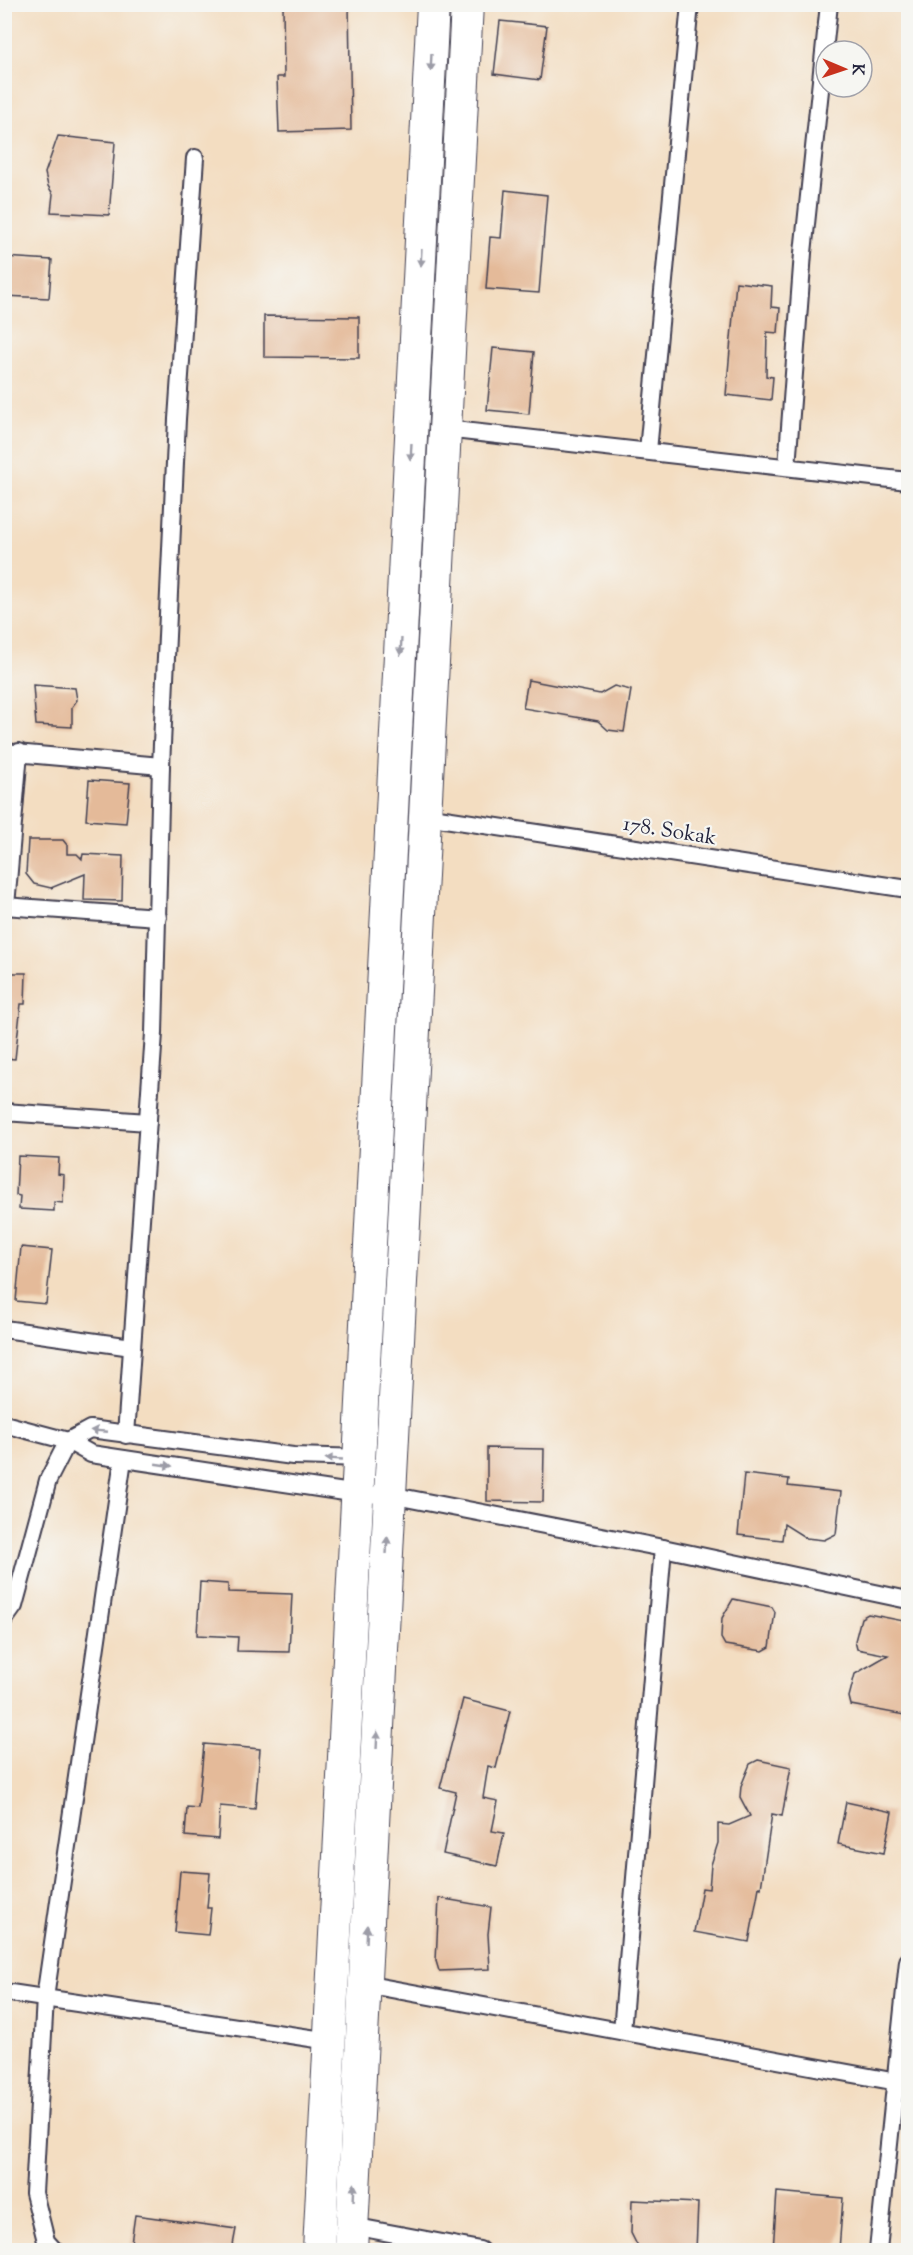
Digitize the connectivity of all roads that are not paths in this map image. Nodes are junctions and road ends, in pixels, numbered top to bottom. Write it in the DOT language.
graph roads {
  1 [pos="434,4"];
  2 [pos="467,4"];
  3 [pos="690,4"];
  4 [pos="829,4"];
  5 [pos="195,158"];
  6 [pos="445,429"];
  7 [pos="648,451"];
  8 [pos="787,466"];
  9 [pos="909,481"];
  10 [pos="11,752"];
  11 [pos="161,766"];
  12 [pos="425,816"];
  13 [pos="909,889"];
  14 [pos="5,906"];
  15 [pos="158,917"];
  16 [pos="4,1112"];
  17 [pos="148,1122"];
  18 [pos="4,1329"];
  19 [pos="132,1347"];
  20 [pos="4,1424"];
  21 [pos="126,1435"];
  22 [pos="68,1440"];
  23 [pos="392,1453"];
  24 [pos="123,1459"];
  25 [pos="360,1459"];
  26 [pos="358,1494"];
  27 [pos="390,1495"];
  28 [pos="663,1548"];
  29 [pos="909,1600"];
  30 [pos="4,1620"];
  31 [pos="909,1961"];
  32 [pos="364,1984"];
  33 [pos="4,1992"];
  34 [pos="45,1998"];
  35 [pos="622,2031"];
  36 [pos="330,2041"];
  37 [pos="902,2083"];
  38 [pos="351,2238"];
  39 [pos="54,2250"];
  40 [pos="319,2250"];
  41 [pos="480,2250"];
  42 [pos="878,2250"];
  1 -- 25 [label="highway, one-way"];
  2 -- 6 [label="highway"];
  3 -- 7 [label="street"];
  4 -- 8 [label="street"];
  5 -- 11 [label="street"];
  6 -- 7 [label="street"];
  6 -- 12 [label="highway"];
  7 -- 8 [label="street"];
  8 -- 9 [label="street"];
  10 -- 11 [label="street"];
  10 -- 14 [label="street"];
  11 -- 15 [label="street"];
  12 -- 13 [label="street, 178. Sokak"];
  12 -- 23 [label="highway"];
  14 -- 15 [label="street"];
  15 -- 17 [label="street"];
  16 -- 17 [label="street"];
  17 -- 19 [label="street"];
  18 -- 19 [label="street"];
  19 -- 21 [label="street"];
  20 -- 22 [label="street"];
  21 -- 22 [label="street, one-way"];
  25 -- 21 [label="street, one-way"];
  22 -- 24 [label="street"];
  22 -- 30 [label="street"];
  23 -- 25 [label="street"];
  23 -- 27 [label="highway"];
  24 -- 26 [label="street, one-way"];
  24 -- 34 [label="street"];
  25 -- 26 [label="highway"];
  26 -- 27 [label="street"];
  26 -- 36 [label="highway"];
  27 -- 28 [label="street"];
  32 -- 27 [label="highway, one-way"];
  28 -- 29 [label="street"];
  28 -- 35 [label="street"];
  31 -- 37 [label="street"];
  32 -- 35 [label="street"];
  38 -- 32 [label="highway, one-way"];
  33 -- 34 [label="street"];
  34 -- 36 [label="street"];
  34 -- 39 [label="street"];
  35 -- 37 [label="street"];
  36 -- 40 [label="highway"];
  37 -- 42 [label="street"];
  38 -- 41 [label="street"];
}
